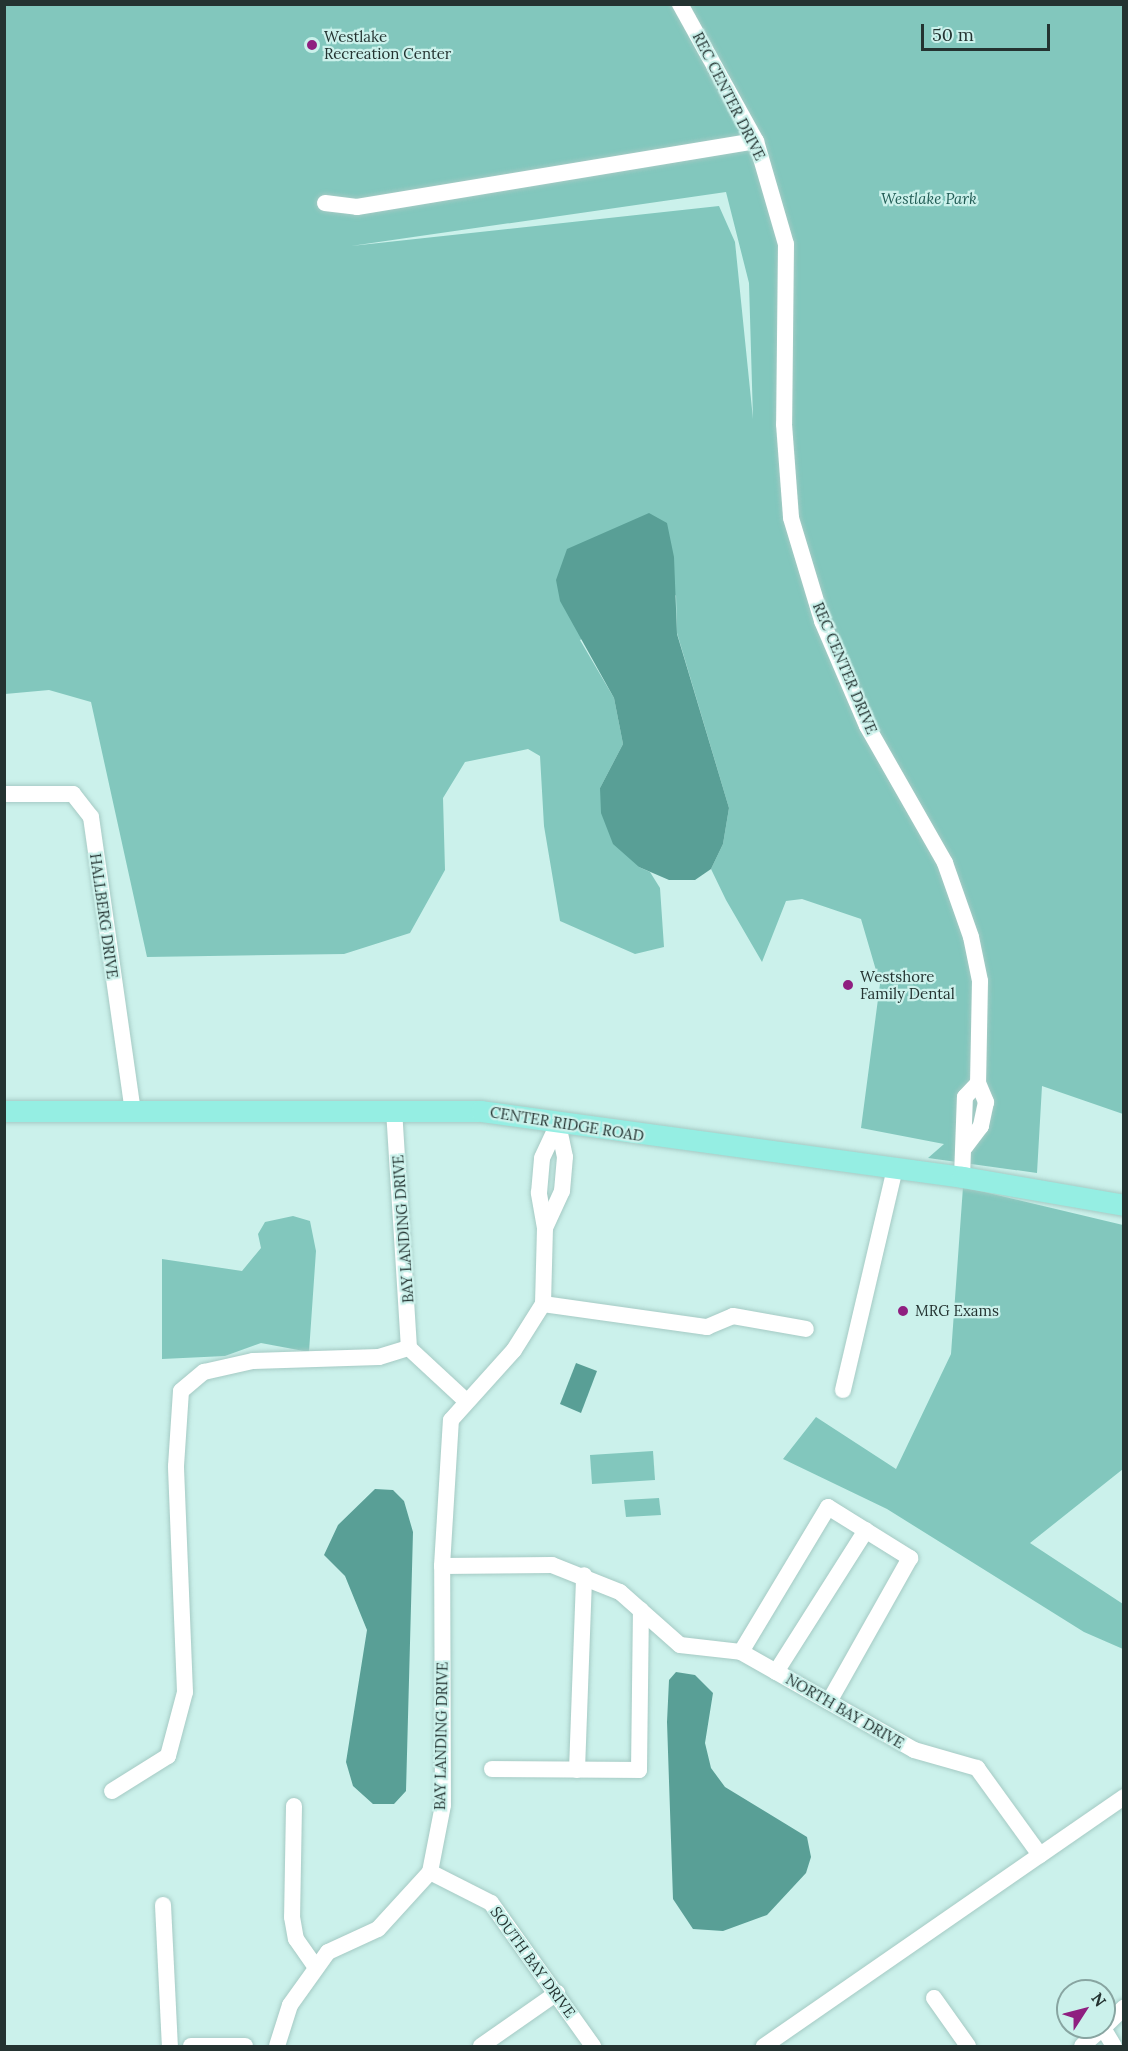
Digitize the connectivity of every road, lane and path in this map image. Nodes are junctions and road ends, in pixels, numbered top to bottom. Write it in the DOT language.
graph roads {
  1 [pos="680,4"];
  2 [pos="756,141"];
  3 [pos="325,203"];
  4 [pos="4,794"];
  5 [pos="394,1109"];
  6 [pos="133,1111"];
  7 [pos="4,1112"];
  8 [pos="558,1123"];
  9 [pos="895,1168"];
  10 [pos="962,1177"];
  11 [pos="1124,1205"];
  12 [pos="544,1228"];
  13 [pos="543,1304"];
  14 [pos="806,1329"];
  15 [pos="409,1348"];
  16 [pos="843,1390"];
  17 [pos="465,1400"];
  18 [pos="866,1530"];
  19 [pos="442,1566"];
  20 [pos="584,1575"];
  21 [pos="641,1610"];
  22 [pos="741,1652"];
  23 [pos="776,1672"];
  24 [pos="829,1702"];
  25 [pos="492,1769"];
  26 [pos="577,1770"];
  27 [pos="112,1791"];
  28 [pos="1124,1797"];
  29 [pos="294,1806"];
  30 [pos="1040,1855"];
  31 [pos="430,1872"];
  32 [pos="163,1905"];
  33 [pos="316,1968"];
  34 [pos="557,1993"];
  35 [pos="934,1998"];
  36 [pos="170,2046"];
  37 [pos="191,2046"];
  38 [pos="245,2046"];
  39 [pos="277,2046"];
  40 [pos="481,2046"];
  41 [pos="592,2046"];
  42 [pos="764,2046"];
  43 [pos="968,2046"];
  1 -- 2 [label="street, REC CENTER DRIVE"];
  2 -- 3 [label="street"];
  2 -- 10 [label="street, REC CENTER DRIVE"];
  4 -- 6 [label="street, HALLBERG DRIVE"];
  5 -- 6 [label="main road, CENTER RIDGE ROAD"];
  5 -- 8 [label="main road, CENTER RIDGE ROAD"];
  5 -- 15 [label="street, BAY LANDING DRIVE"];
  6 -- 7 [label="main road, CENTER RIDGE ROAD"];
  8 -- 9 [label="main road, CENTER RIDGE ROAD"];
  8 -- 12 [label="street"];
  8 -- 12 [label="street"];
  9 -- 10 [label="main road, CENTER RIDGE ROAD"];
  9 -- 16 [label="street"];
  10 -- 11 [label="main road, CENTER RIDGE ROAD"];
  12 -- 13 [label="street"];
  13 -- 14 [label="street"];
  13 -- 17 [label="street, BAY LANDING DRIVE"];
  15 -- 17 [label="street"];
  15 -- 27 [label="street"];
  17 -- 19 [label="street, BAY LANDING DRIVE"];
  18 -- 22 [label="street"];
  18 -- 23 [label="street"];
  18 -- 24 [label="street"];
  19 -- 20 [label="street, NORTH BAY DRIVE"];
  19 -- 31 [label="street, BAY LANDING DRIVE"];
  20 -- 21 [label="street, NORTH BAY DRIVE"];
  20 -- 26 [label="street"];
  21 -- 22 [label="street, NORTH BAY DRIVE"];
  21 -- 26 [label="street"];
  22 -- 23 [label="street, NORTH BAY DRIVE"];
  23 -- 24 [label="street, NORTH BAY DRIVE"];
  24 -- 30 [label="street, NORTH BAY DRIVE"];
  25 -- 26 [label="street"];
  28 -- 30 [label="street"];
  29 -- 33 [label="street"];
  30 -- 42 [label="street"];
  31 -- 33 [label="street"];
  31 -- 34 [label="street, SOUTH BAY DRIVE"];
  32 -- 36 [label="street"];
  33 -- 39 [label="street"];
  34 -- 40 [label="street"];
  34 -- 41 [label="street, SOUTH BAY DRIVE"];
  35 -- 43 [label="street"];
  37 -- 38 [label="street"];
}
